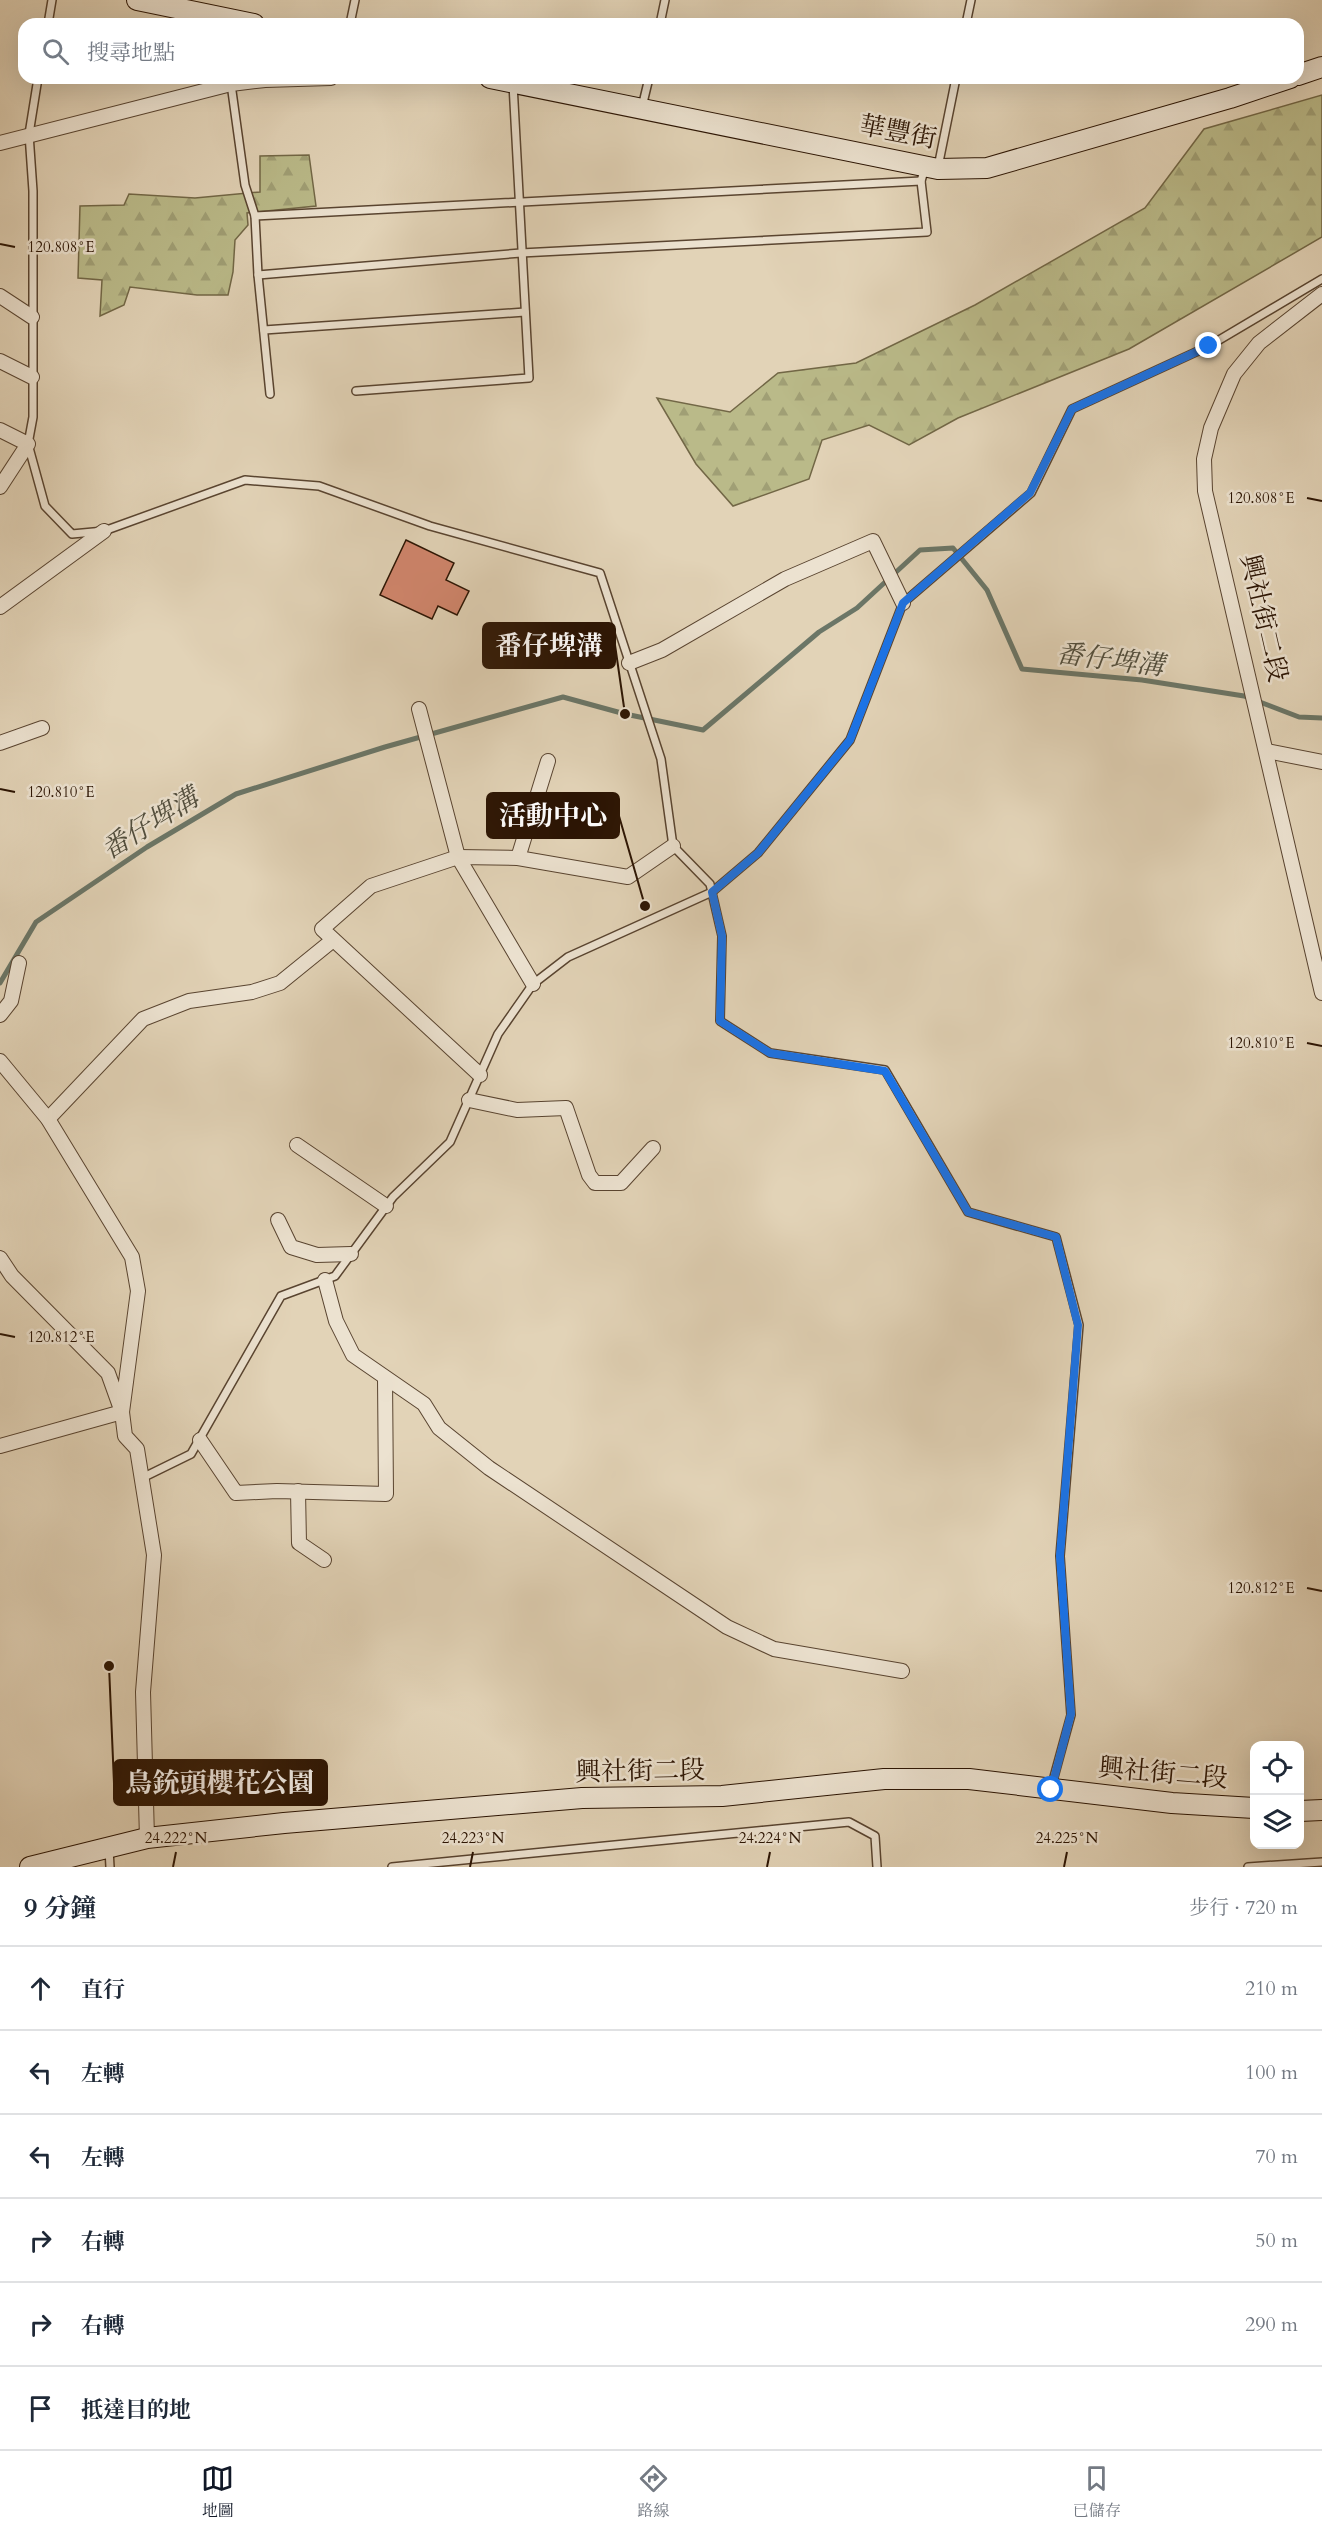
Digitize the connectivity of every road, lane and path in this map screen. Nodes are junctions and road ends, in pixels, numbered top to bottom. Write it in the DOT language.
graph roads {
  1 [pos="52,0"];
  2 [pos="137,0"];
  3 [pos="355,0"];
  4 [pos="665,0"];
  5 [pos="971,0"];
  6 [pos="49,18"];
  7 [pos="225,18"];
  8 [pos="351,18"];
  9 [pos="661,18"];
  10 [pos="967,18"];
  11 [pos="1322,67"];
  12 [pos="1304,73"];
  13 [pos="37,84"];
  14 [pos="231,84"];
  15 [pos="513,84"];
  16 [pos="648,84"];
  17 [pos="954,84"];
  18 [pos="1272,84"];
  19 [pos="642,107"];
  20 [pos="29,134"];
  21 [pos="0,143"];
  22 [pos="928,172"];
  23 [pos="519,201"];
  24 [pos="255,216"];
  25 [pos="521,253"];
  26 [pos="258,275"];
  27 [pos="1322,279"];
  28 [pos="1322,294"];
  29 [pos="0,296"];
  30 [pos="525,312"];
  31 [pos="32,317"];
  32 [pos="264,330"];
  33 [pos="0,361"];
  34 [pos="33,377"];
  35 [pos="356,391"];
  36 [pos="270,394"];
  37 [pos="0,430"];
  38 [pos="28,444"];
  39 [pos="0,487"];
  40 [pos="104,531"];
  41 [pos="903,603"];
  42 [pos="0,607"];
  43 [pos="629,663"];
  44 [pos="419,709"];
  45 [pos="42,728"];
  46 [pos="0,742"];
  47 [pos="1267,751"];
  48 [pos="548,761"];
  49 [pos="1322,762"];
  50 [pos="673,846"];
  51 [pos="458,857"];
  52 [pos="518,858"];
  53 [pos="712,892"];
  54 [pos="333,940"];
  55 [pos="19,963"];
  56 [pos="532,984"];
  57 [pos="1322,993"];
  58 [pos="0,1015"];
  59 [pos="0,1061"];
  60 [pos="480,1075"];
  61 [pos="469,1100"];
  62 [pos="48,1119"];
  63 [pos="297,1145"];
  64 [pos="653,1148"];
  65 [pos="386,1206"];
  66 [pos="278,1220"];
  67 [pos="351,1254"];
  68 [pos="0,1258"];
  69 [pos="325,1280"];
  70 [pos="384,1378"];
  71 [pos="122,1412"];
  72 [pos="200,1440"];
  73 [pos="0,1446"];
  74 [pos="142,1478"];
  75 [pos="298,1491"];
  76 [pos="324,1560"];
  77 [pos="902,1671"];
  78 [pos="1051,1790"];
  79 [pos="1250,1808"];
  80 [pos="1322,1810"];
  81 [pos="1304,1811"];
  82 [pos="147,1838"];
  83 [pos="110,1857"];
  84 [pos="1322,1862"];
  85 [pos="30,1867"];
  86 [pos="392,1867"];
  87 [pos="877,1867"];
  88 [pos="1248,1867"];
  1 -- 6 [label="lane"];
  2 -- 7 [label="street"];
  3 -- 8 [label="lane"];
  4 -- 9 [label="lane"];
  5 -- 10 [label="lane"];
  11 -- 12 [label="street"];
  13 -- 20 [label="lane"];
  14 -- 20 [label="street"];
  14 -- 24 [label="lane"];
  15 -- 19 [label="street, 華豐街"];
  15 -- 23 [label="lane"];
  16 -- 19 [label="lane"];
  17 -- 22 [label="lane"];
  18 -- 22 [label="street, 華豐街"];
  19 -- 22 [label="street, 華豐街"];
  20 -- 21 [label="street"];
  20 -- 31 [label="lane"];
  22 -- 23 [label="lane"];
  22 -- 25 [label="lane"];
  23 -- 24 [label="lane"];
  23 -- 25 [label="lane"];
  24 -- 26 [label="lane"];
  25 -- 26 [label="lane"];
  25 -- 30 [label="lane"];
  26 -- 32 [label="lane"];
  27 -- 41 [label="lane"];
  28 -- 47 [label="street, 興社街二段"];
  29 -- 31 [label="street"];
  30 -- 32 [label="lane"];
  30 -- 35 [label="lane"];
  31 -- 34 [label="lane"];
  32 -- 36 [label="lane"];
  33 -- 34 [label="street"];
  34 -- 38 [label="lane"];
  37 -- 38 [label="street"];
  38 -- 39 [label="street"];
  38 -- 40 [label="lane"];
  40 -- 42 [label="street"];
  40 -- 43 [label="lane"];
  41 -- 43 [label="street"];
  41 -- 53 [label="lane"];
  43 -- 50 [label="lane"];
  44 -- 51 [label="street"];
  45 -- 46 [label="street"];
  47 -- 49 [label="street"];
  47 -- 57 [label="street, 興社街二段"];
  48 -- 52 [label="street"];
  50 -- 52 [label="street"];
  50 -- 53 [label="lane"];
  51 -- 52 [label="street"];
  51 -- 54 [label="street"];
  51 -- 56 [label="street"];
  53 -- 56 [label="lane"];
  53 -- 78 [label="lane"];
  54 -- 60 [label="street"];
  54 -- 62 [label="street"];
  55 -- 58 [label="street"];
  56 -- 60 [label="lane"];
  59 -- 62 [label="street"];
  60 -- 61 [label="lane"];
  61 -- 64 [label="street"];
  61 -- 65 [label="lane"];
  62 -- 71 [label="street"];
  63 -- 65 [label="street"];
  65 -- 67 [label="lane"];
  66 -- 67 [label="street"];
  67 -- 69 [label="lane"];
  68 -- 71 [label="street"];
  69 -- 70 [label="street"];
  69 -- 72 [label="lane"];
  70 -- 75 [label="street"];
  70 -- 77 [label="street"];
  71 -- 73 [label="street"];
  71 -- 74 [label="street"];
  72 -- 74 [label="lane"];
  72 -- 75 [label="street"];
  74 -- 82 [label="street"];
  75 -- 76 [label="street"];
  78 -- 79 [label="street, 興社街二段"];
  78 -- 82 [label="street, 興社街二段"];
  80 -- 81 [label="street"];
  82 -- 83 [label="street, 興社街二段"];
  83 -- 85 [label="street, 興社街二段"];
  84 -- 88 [label="lane"];
  86 -- 87 [label="lane"];
}
